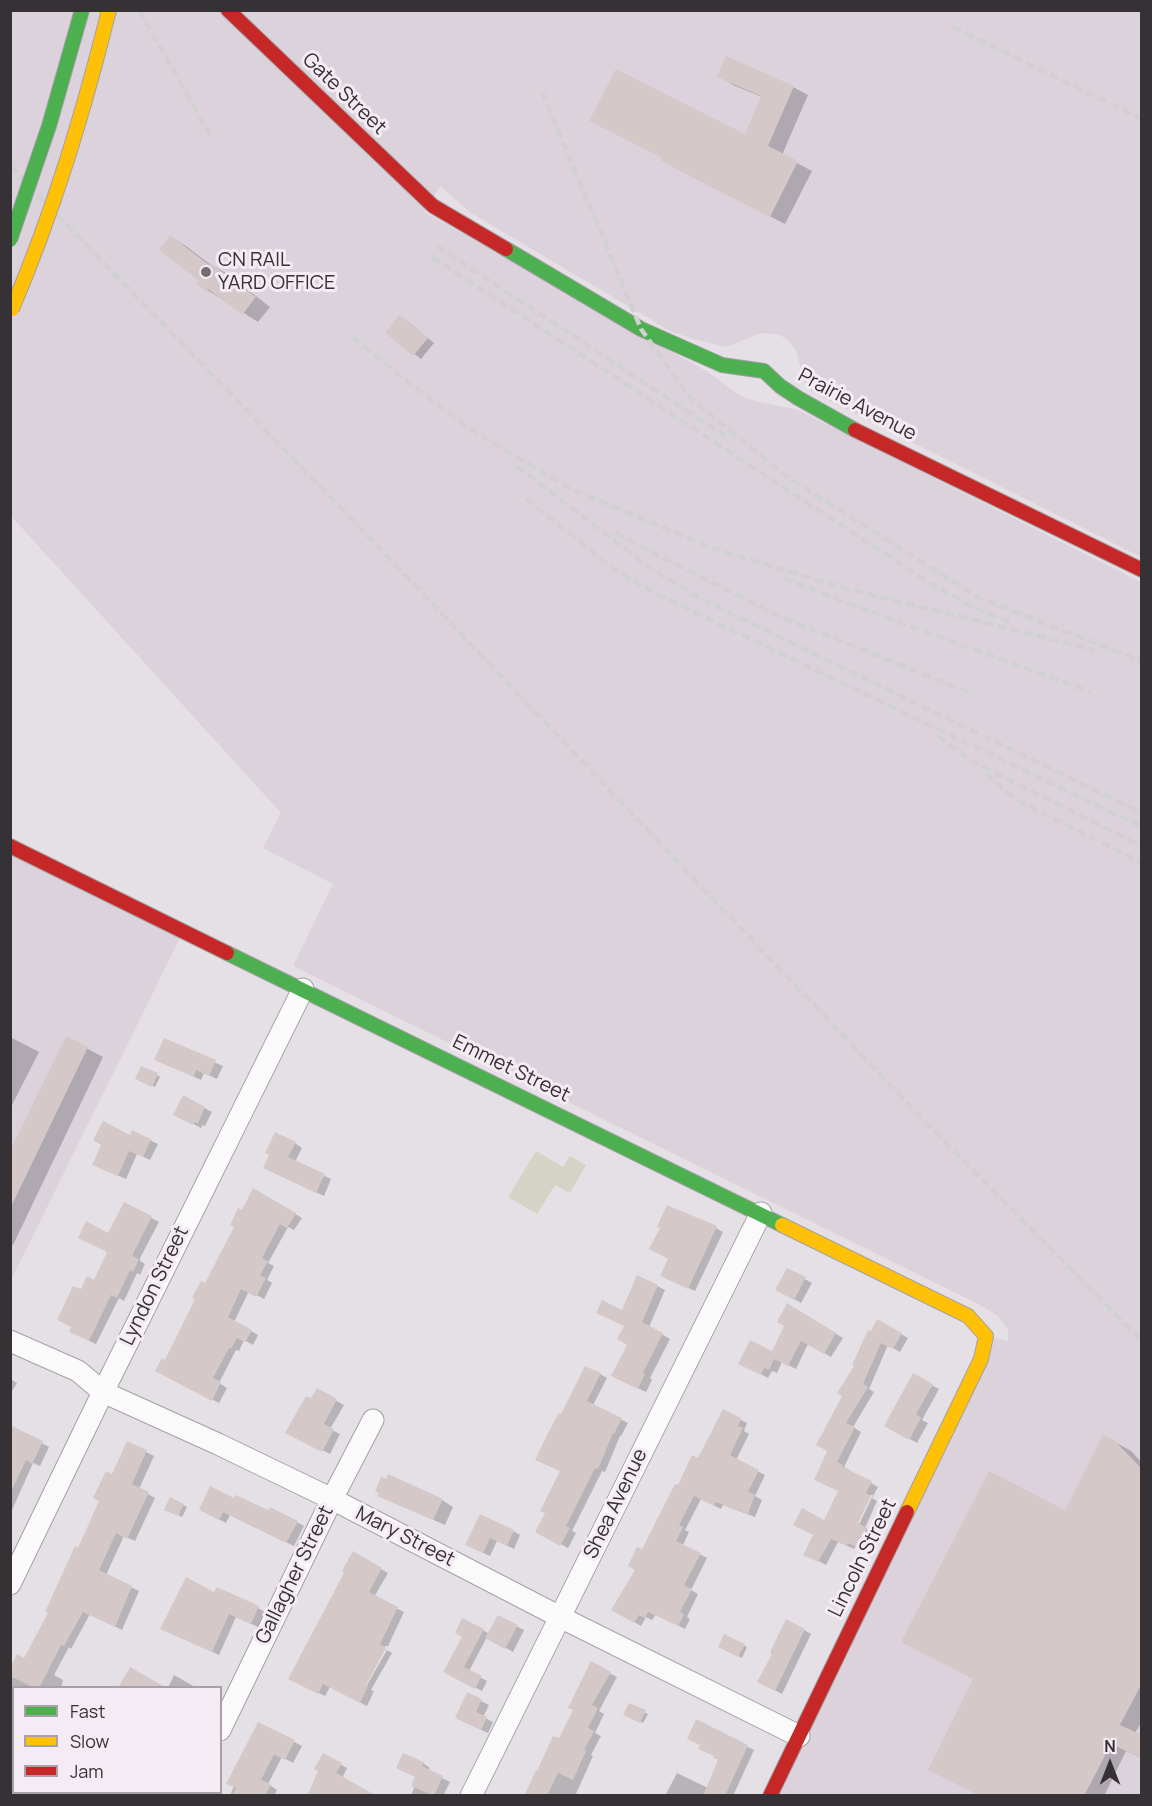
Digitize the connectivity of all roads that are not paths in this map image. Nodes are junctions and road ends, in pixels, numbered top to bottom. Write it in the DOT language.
graph roads {
  1 [pos="82,10"];
  2 [pos="109,10"];
  3 [pos="228,10"];
  4 [pos="433,206"];
  5 [pos="10,240"];
  6 [pos="11,311"];
  7 [pos="1142,570"];
  8 [pos="10,846"];
  9 [pos="303,989"];
  10 [pos="761,1213"];
  11 [pos="986,1336"];
  12 [pos="10,1341"];
  13 [pos="103,1392"];
  14 [pos="373,1420"];
  15 [pos="332,1499"];
  16 [pos="10,1584"];
  17 [pos="560,1617"];
  18 [pos="222,1726"];
  19 [pos="799,1736"];
  20 [pos="471,1796"];
  21 [pos="770,1796"];
  1 -- 5 [label="street, bridge"];
  2 -- 6 [label="street, bridge"];
  3 -- 4 [label="street, Gate Street"];
  4 -- 7 [label="street, Prairie Avenue"];
  8 -- 9 [label="street, Emmet Street"];
  9 -- 10 [label="street, Emmet Street"];
  9 -- 13 [label="street, Lyndon Street"];
  10 -- 11 [label="street, Emmet Street"];
  10 -- 17 [label="street, Shea Avenue"];
  11 -- 19 [label="street, Lincoln Street"];
  12 -- 13 [label="street, Mary Street"];
  13 -- 15 [label="street, Mary Street"];
  13 -- 16 [label="street, Lyndon Street"];
  14 -- 15 [label="street, Gallagher Street"];
  15 -- 17 [label="street, Mary Street"];
  15 -- 18 [label="street, Gallagher Street"];
  17 -- 19 [label="street, Mary Street"];
  17 -- 20 [label="street, Shea Avenue"];
  19 -- 21 [label="street, Lincoln Street"];
}
